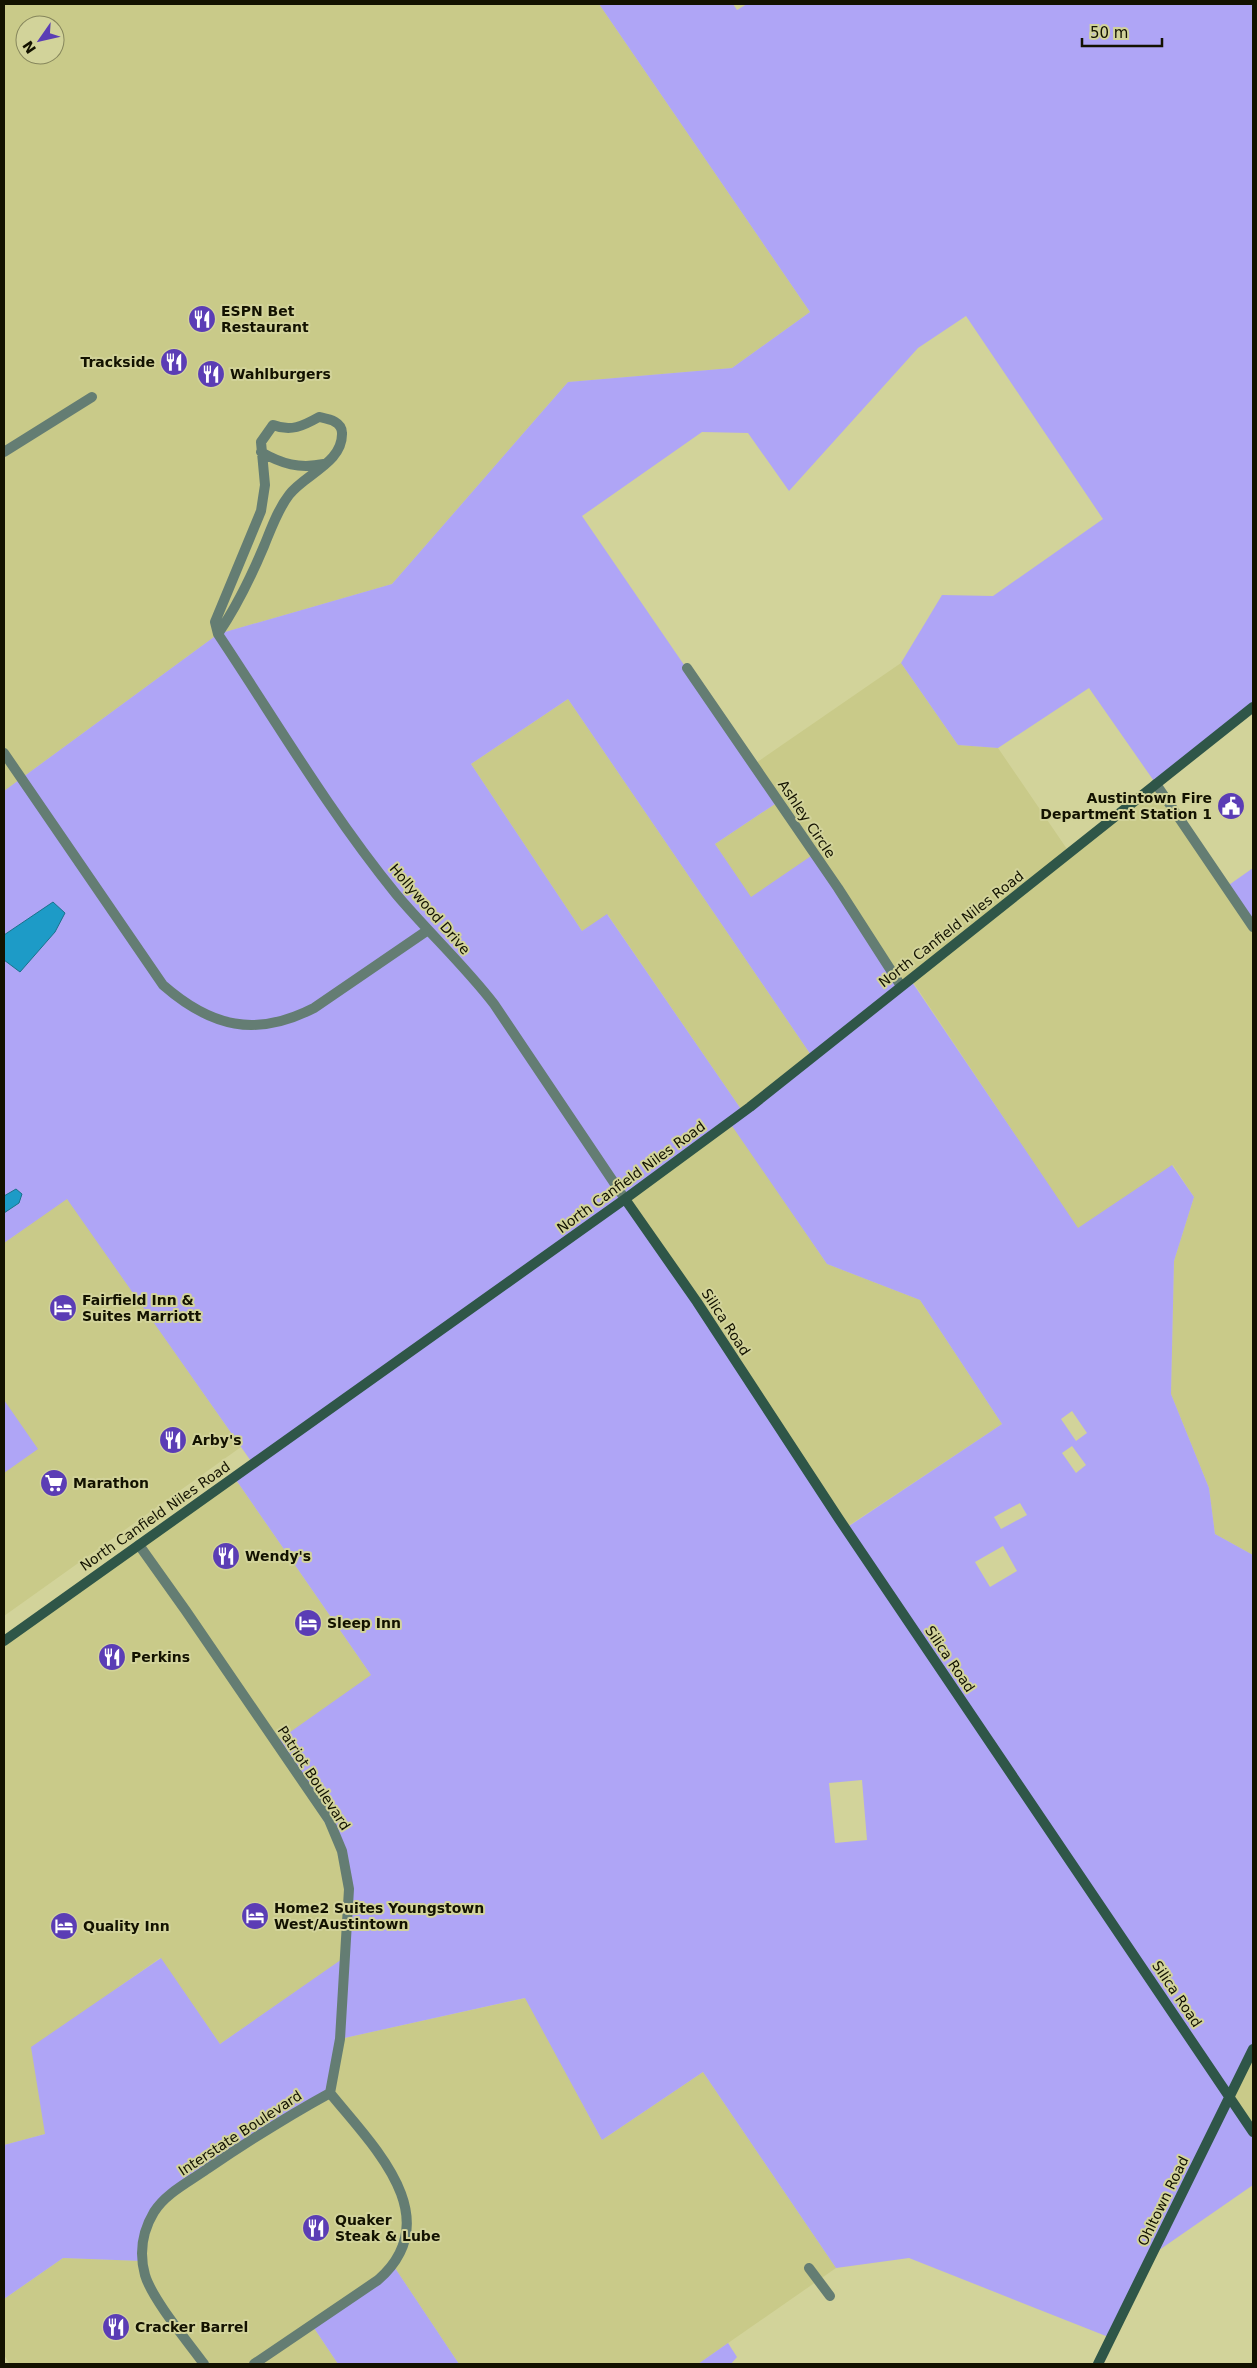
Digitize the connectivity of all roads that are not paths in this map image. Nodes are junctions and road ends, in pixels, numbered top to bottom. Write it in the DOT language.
graph roads {
  1 [pos="92,397"];
  2 [pos="4,452"];
  3 [pos="260,452"];
  4 [pos="328,463"];
  5 [pos="218,634"];
  6 [pos="687,668"];
  7 [pos="1253,707"];
  8 [pos="4,753"];
  9 [pos="1156,784"];
  10 [pos="1253,927"];
  11 [pos="428,930"];
  12 [pos="901,986"];
  13 [pos="625,1199"];
  14 [pos="139,1545"];
  15 [pos="4,1640"];
  16 [pos="1253,2049"];
  17 [pos="330,2093"];
  18 [pos="1230,2098"];
  19 [pos="1253,2132"];
  20 [pos="809,2268"];
  21 [pos="830,2296"];
  22 [pos="204,2364"];
  23 [pos="254,2364"];
  24 [pos="1098,2364"];
  1 -- 2 [label="street"];
  3 -- 4 [label="street"];
  3 -- 4 [label="street"];
  3 -- 5 [label="street"];
  4 -- 5 [label="street"];
  5 -- 11 [label="street, Hollywood Drive"];
  6 -- 12 [label="street, Ashley Circle"];
  7 -- 9 [label="main road, North Canfield Niles Road"];
  8 -- 11 [label="street"];
  9 -- 10 [label="street"];
  9 -- 12 [label="main road, North Canfield Niles Road"];
  11 -- 13 [label="street, Hollywood Drive"];
  12 -- 13 [label="main road, North Canfield Niles Road"];
  13 -- 14 [label="main road, North Canfield Niles Road"];
  13 -- 18 [label="main road, Silica Road"];
  14 -- 15 [label="main road, North Canfield Niles Road"];
  14 -- 17 [label="street, Patriot Boulevard"];
  16 -- 18 [label="main road, Ohltown Road"];
  17 -- 22 [label="street, Interstate Boulevard"];
  17 -- 23 [label="street"];
  18 -- 19 [label="main road, Silica Road"];
  18 -- 24 [label="main road, Ohltown Road"];
  20 -- 21 [label="street"];
}
